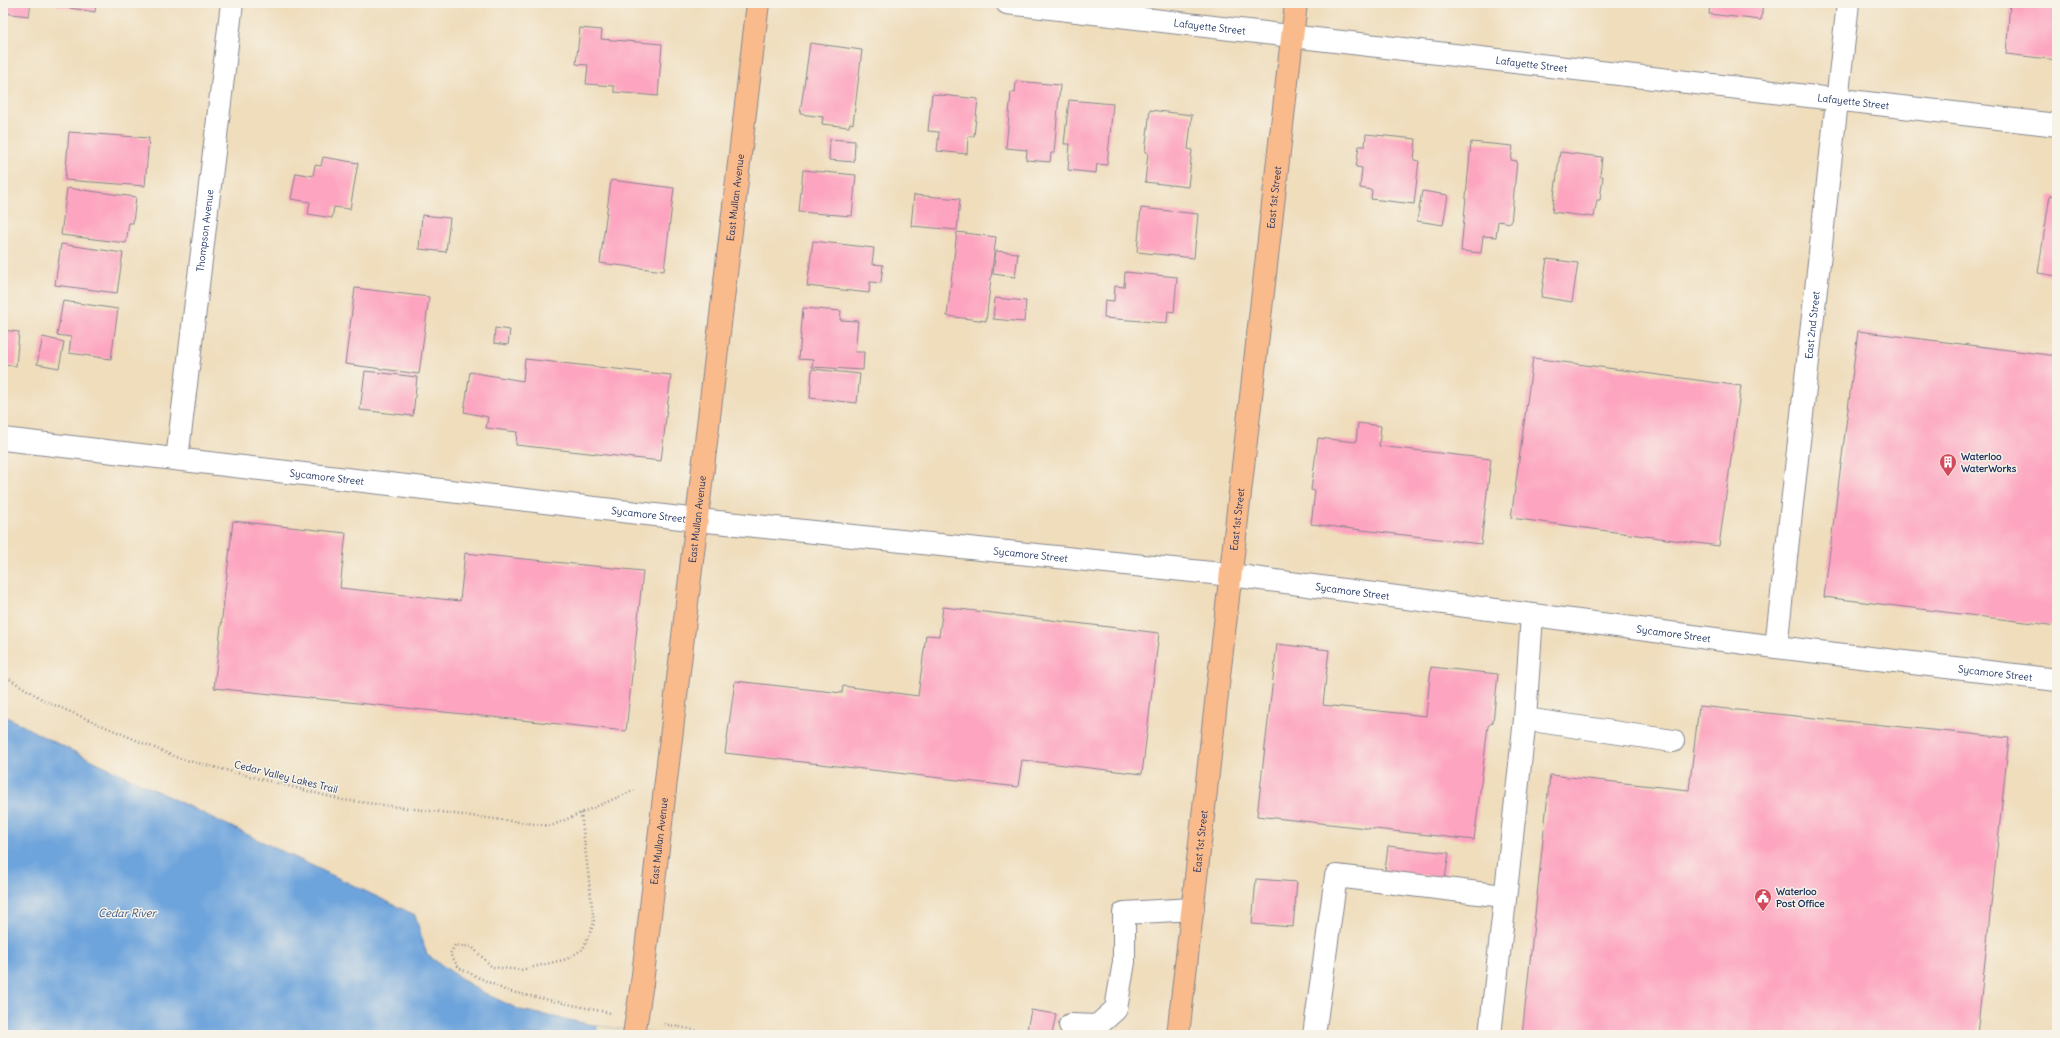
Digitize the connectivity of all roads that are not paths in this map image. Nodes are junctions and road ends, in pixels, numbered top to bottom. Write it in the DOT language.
graph roads {
  1 [pos="232,3"];
  2 [pos="758,3"];
  3 [pos="1007,3"];
  4 [pos="1296,3"];
  5 [pos="1848,3"];
  6 [pos="1293,36"];
  7 [pos="1837,100"];
  8 [pos="2057,125"];
  9 [pos="3,439"];
  10 [pos="177,459"];
  11 [pos="698,520"];
  12 [pos="1231,575"];
  13 [pos="1532,615"];
  14 [pos="1776,647"];
  15 [pos="2057,680"];
  16 [pos="1525,719"];
  17 [pos="1673,741"];
  18 [pos="1504,896"];
  19 [pos="1193,909"];
  20 [pos="1070,1025"];
  21 [pos="634,1035"];
  22 [pos="1178,1035"];
  23 [pos="1314,1035"];
  24 [pos="1490,1035"];
  1 -- 10 [label="street, Thompson Avenue"];
  2 -- 11 [label="highway, East Mullan Avenue"];
  3 -- 6 [label="street, Lafayette Street"];
  4 -- 6 [label="highway, East 1st Street"];
  5 -- 7 [label="street, East 2nd Street"];
  6 -- 7 [label="street, Lafayette Street"];
  6 -- 12 [label="highway, East 1st Street"];
  7 -- 8 [label="street, Lafayette Street"];
  7 -- 14 [label="street, East 2nd Street"];
  9 -- 10 [label="street, Sycamore Street"];
  10 -- 11 [label="street, Sycamore Street"];
  11 -- 12 [label="street, Sycamore Street"];
  11 -- 21 [label="highway, East Mullan Avenue, bridge"];
  12 -- 13 [label="street, Sycamore Street"];
  12 -- 19 [label="highway, East 1st Street"];
  13 -- 14 [label="street, Sycamore Street"];
  13 -- 16 [label="street"];
  14 -- 15 [label="street, Sycamore Street"];
  16 -- 17 [label="street"];
  16 -- 18 [label="street"];
  18 -- 23 [label="street"];
  18 -- 24 [label="street"];
  19 -- 20 [label="street"];
  19 -- 22 [label="highway, East 1st Street"];
}
